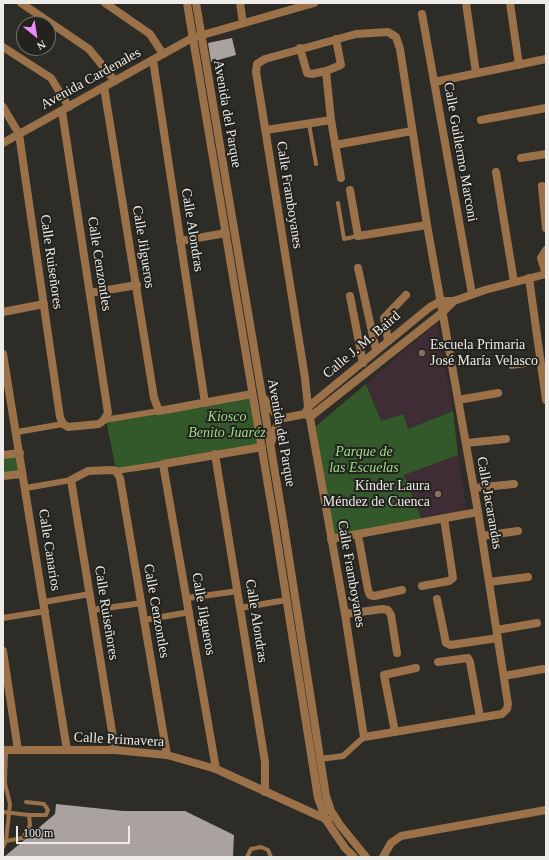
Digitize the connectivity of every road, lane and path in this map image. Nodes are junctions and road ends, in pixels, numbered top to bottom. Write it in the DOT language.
graph roads {
  1 [pos="21,3"];
  2 [pos="105,3"];
  3 [pos="187,3"];
  4 [pos="196,3"];
  5 [pos="240,3"];
  6 [pos="314,3"];
  7 [pos="466,3"];
  8 [pos="510,3"];
  9 [pos="296,6"];
  10 [pos="422,14"];
  11 [pos="243,23"];
  12 [pos="201,37"];
  13 [pos="192,38"];
  14 [pos="336,39"];
  15 [pos="3,47"];
  16 [pos="300,48"];
  17 [pos="163,54"];
  18 [pos="546,59"];
  19 [pos="153,60"];
  20 [pos="519,65"];
  21 [pos="326,71"];
  22 [pos="476,73"];
  23 [pos="115,81"];
  24 [pos="434,82"];
  25 [pos="104,87"];
  26 [pos="3,107"];
  27 [pos="546,108"];
  28 [pos="65,109"];
  29 [pos="331,120"];
  30 [pos="481,120"];
  31 [pos="309,124"];
  32 [pos="266,130"];
  33 [pos="412,131"];
  34 [pos="19,134"];
  35 [pos="3,143"];
  36 [pos="335,145"];
  37 [pos="546,154"];
  38 [pos="521,158"];
  39 [pos="316,164"];
  40 [pos="496,172"];
  41 [pos="341,178"];
  42 [pos="542,186"];
  43 [pos="350,190"];
  44 [pos="338,203"];
  45 [pos="427,225"];
  46 [pos="546,228"];
  47 [pos="226,233"];
  48 [pos="358,236"];
  49 [pos="180,241"];
  50 [pos="546,250"];
  51 [pos="358,268"];
  52 [pos="546,274"];
  53 [pos="529,278"];
  54 [pos="514,282"];
  55 [pos="137,285"];
  56 [pos="90,293"];
  57 [pos="472,294"];
  58 [pos="406,295"];
  59 [pos="350,296"];
  60 [pos="454,301"];
  61 [pos="441,302"];
  62 [pos="44,304"];
  63 [pos="3,312"];
  64 [pos="443,312"];
  65 [pos="388,340"];
  66 [pos="376,350"];
  67 [pos="3,354"];
  68 [pos="541,362"];
  69 [pos="363,363"];
  70 [pos="511,367"];
  71 [pos="498,393"];
  72 [pos="256,394"];
  73 [pos="458,400"];
  74 [pos="546,400"];
  75 [pos="205,403"];
  76 [pos="159,411"];
  77 [pos="308,413"];
  78 [pos="279,419"];
  79 [pos="104,420"];
  80 [pos="63,424"];
  81 [pos="17,432"];
  82 [pos="506,439"];
  83 [pos="466,443"];
  84 [pos="266,446"];
  85 [pos="20,453"];
  86 [pos="215,454"];
  87 [pos="3,455"];
  88 [pos="164,464"];
  89 [pos="116,471"];
  90 [pos="22,474"];
  91 [pos="3,476"];
  92 [pos="71,480"];
  93 [pos="514,484"];
  94 [pos="26,488"];
  95 [pos="474,488"];
  96 [pos="478,512"];
  97 [pos="444,518"];
  98 [pos="518,531"];
  99 [pos="358,535"];
  100 [pos="482,536"];
  101 [pos="331,539"];
  102 [pos="528,577"];
  103 [pos="489,582"];
  104 [pos="422,586"];
  105 [pos="402,590"];
  106 [pos="238,591"];
  107 [pos="90,594"];
  108 [pos="188,598"];
  109 [pos="437,599"];
  110 [pos="286,600"];
  111 [pos="44,602"];
  112 [pos="142,604"];
  113 [pos="240,608"];
  114 [pos="92,610"];
  115 [pos="46,611"];
  116 [pos="190,612"];
  117 [pos="345,614"];
  118 [pos="3,618"];
  119 [pos="144,620"];
  120 [pos="537,624"];
  121 [pos="498,634"];
  122 [pos="3,651"];
  123 [pos="397,653"];
  124 [pos="438,662"];
  125 [pos="416,668"];
  126 [pos="543,669"];
  127 [pos="504,676"];
  128 [pos="480,717"];
  129 [pos="395,732"];
  130 [pos="364,738"];
  131 [pos="5,750"];
  132 [pos="18,750"];
  133 [pos="67,750"];
  134 [pos="115,750"];
  135 [pos="167,755"];
  136 [pos="320,759"];
  137 [pos="216,769"];
  138 [pos="265,792"];
  139 [pos="26,802"];
  140 [pos="546,810"];
  141 [pos="3,812"];
  142 [pos="9,813"];
  143 [pos="29,815"];
  144 [pos="326,820"];
  145 [pos="340,825"];
  146 [pos="6,841"];
  147 [pos="3,847"];
  148 [pos="247,857"];
  149 [pos="271,857"];
  150 [pos="354,857"];
  151 [pos="366,857"];
  152 [pos="383,857"];
  1 -- 23 [label="street"];
  2 -- 17 [label="street"];
  3 -- 13 [label="street, Avenida del Parque"];
  4 -- 12 [label="street, Avenida del Parque"];
  5 -- 11 [label="street"];
  6 -- 9 [label="street"];
  7 -- 22 [label="street"];
  8 -- 20 [label="street"];
  9 -- 11 [label="street"];
  10 -- 24 [label="street, Calle Guillermo Marconi"];
  11 -- 12 [label="street"];
  12 -- 13 [label="street"];
  12 -- 72 [label="street, Avenida del Parque"];
  13 -- 17 [label="street, Avenida Cardenales"];
  13 -- 47 [label="street, Avenida del Parque"];
  14 -- 16 [label="street, Calle Framboyanes"];
  14 -- 21 [label="street"];
  14 -- 33 [label="street, Calle Framboyanes"];
  15 -- 28 [label="street, Calle Cenzontles"];
  16 -- 21 [label="street"];
  16 -- 32 [label="street, Calle Framboyanes"];
  17 -- 19 [label="street, Avenida Cardenales"];
  18 -- 20 [label="street"];
  19 -- 23 [label="street, Avenida Cardenales"];
  19 -- 49 [label="street, Calle Alondras"];
  20 -- 22 [label="street"];
  21 -- 29 [label="street"];
  22 -- 24 [label="street"];
  23 -- 25 [label="street, Avenida Cardenales"];
  24 -- 57 [label="street, Calle Guillermo Marconi"];
  25 -- 28 [label="street, Avenida Cardenales"];
  25 -- 55 [label="street, Calle Jilgueros"];
  26 -- 34 [label="street, Calle Ruiseñores"];
  27 -- 30 [label="street"];
  28 -- 34 [label="street, Avenida Cardenales"];
  28 -- 56 [label="street, Calle Cenzontles"];
  29 -- 31 [label="street"];
  29 -- 36 [label="street"];
  31 -- 32 [label="street"];
  31 -- 39 [label="lane"];
  32 -- 77 [label="street, Calle Framboyanes"];
  33 -- 36 [label="street"];
  33 -- 45 [label="street, Calle Framboyanes"];
  34 -- 35 [label="street, Avenida Cardenales"];
  34 -- 62 [label="street, Calle Ruiseñores"];
  36 -- 41 [label="street"];
  37 -- 38 [label="street"];
  40 -- 54 [label="street"];
  42 -- 46 [label="street"];
  43 -- 48 [label="street"];
  44 -- 48 [label="lane"];
  45 -- 48 [label="street"];
  45 -- 61 [label="street, Calle Framboyanes"];
  47 -- 49 [label="street"];
  47 -- 72 [label="street, Avenida del Parque"];
  49 -- 75 [label="street, Calle Alondras"];
  50 -- 52 [label="street"];
  51 -- 66 [label="street"];
  52 -- 53 [label="street"];
  53 -- 54 [label="street"];
  53 -- 68 [label="street"];
  54 -- 57 [label="street"];
  55 -- 56 [label="street"];
  55 -- 76 [label="street, Calle Jilgueros"];
  56 -- 79 [label="street, Calle Cenzontles"];
  57 -- 60 [label="street"];
  58 -- 65 [label="street"];
  59 -- 69 [label="street"];
  60 -- 61 [label="street"];
  60 -- 64 [label="street, Calle J. M. Baird"];
  61 -- 64 [label="street, Calle Jacarandas"];
  61 -- 65 [label="street, Calle J. M. Baird"];
  62 -- 63 [label="street"];
  62 -- 80 [label="street, Calle Ruiseñores"];
  64 -- 73 [label="street, Calle Jacarandas"];
  64 -- 77 [label="street, Calle J. M. Baird"];
  65 -- 66 [label="street, Calle J. M. Baird"];
  66 -- 69 [label="street, Calle J. M. Baird"];
  67 -- 81 [label="street, Calle Canarios"];
  68 -- 70 [label="lane"];
  68 -- 74 [label="street"];
  69 -- 77 [label="street, Calle J. M. Baird"];
  71 -- 73 [label="street"];
  72 -- 75 [label="street"];
  72 -- 78 [label="street"];
  72 -- 84 [label="street, Avenida del Parque"];
  73 -- 83 [label="street, Calle Jacarandas"];
  75 -- 76 [label="street"];
  76 -- 79 [label="street"];
  77 -- 78 [label="street, Calle J. M. Baird"];
  77 -- 101 [label="street, Calle Framboyanes"];
  78 -- 84 [label="street"];
  79 -- 80 [label="street"];
  80 -- 81 [label="street"];
  81 -- 85 [label="street, Calle Canarios"];
  82 -- 83 [label="street"];
  83 -- 95 [label="street, Calle Jacarandas"];
  84 -- 86 [label="street"];
  84 -- 110 [label="street, Avenida del Parque"];
  84 -- 136 [label="street, Avenida del Parque"];
  85 -- 87 [label="street"];
  85 -- 90 [label="street, Calle Canarios"];
  86 -- 88 [label="street"];
  86 -- 106 [label="street, Calle Alondras"];
  88 -- 89 [label="street"];
  88 -- 108 [label="street, Calle Jilgueros"];
  89 -- 92 [label="street"];
  89 -- 112 [label="street, Calle Cenzontles"];
  90 -- 91 [label="street"];
  90 -- 94 [label="street, Calle Canarios"];
  92 -- 94 [label="street"];
  92 -- 107 [label="street, Calle Ruiseñores"];
  93 -- 95 [label="street"];
  94 -- 111 [label="street, Calle Canarios"];
  95 -- 96 [label="street, Calle Jacarandas"];
  96 -- 97 [label="street"];
  96 -- 100 [label="street, Calle Jacarandas"];
  97 -- 99 [label="street"];
  97 -- 104 [label="street"];
  98 -- 100 [label="street"];
  99 -- 101 [label="street"];
  99 -- 105 [label="street"];
  100 -- 103 [label="street, Calle Jacarandas"];
  101 -- 117 [label="street, Calle Framboyanes"];
  102 -- 103 [label="street"];
  103 -- 121 [label="street, Calle Jacarandas"];
  106 -- 108 [label="street"];
  106 -- 113 [label="street, Calle Alondras"];
  107 -- 111 [label="street"];
  107 -- 114 [label="street, Calle Ruiseñores"];
  108 -- 116 [label="street, Calle Jilgueros"];
  109 -- 121 [label="street"];
  110 -- 113 [label="street"];
  110 -- 144 [label="street, Avenida del Parque"];
  111 -- 115 [label="street, Calle Canarios"];
  112 -- 114 [label="street"];
  112 -- 119 [label="street, Calle Cenzontles"];
  113 -- 138 [label="street, Calle Alondras"];
  114 -- 134 [label="street, Calle Ruiseñores"];
  115 -- 118 [label="street"];
  115 -- 133 [label="street, Calle Canarios"];
  116 -- 119 [label="street"];
  116 -- 137 [label="street, Calle Jilgueros"];
  117 -- 123 [label="street"];
  117 -- 130 [label="street, Calle Framboyanes"];
  119 -- 135 [label="street, Calle Cenzontles"];
  120 -- 121 [label="street"];
  121 -- 127 [label="street, Calle Jacarandas"];
  122 -- 132 [label="street"];
  124 -- 128 [label="street"];
  125 -- 129 [label="street"];
  126 -- 127 [label="street"];
  127 -- 128 [label="street, Calle Jacarandas"];
  128 -- 129 [label="street"];
  129 -- 130 [label="street"];
  130 -- 136 [label="street"];
  131 -- 132 [label="street, Calle Primavera"];
  131 -- 142 [label="lane"];
  132 -- 133 [label="street, Calle Primavera"];
  133 -- 134 [label="street, Calle Primavera"];
  134 -- 135 [label="street, Calle Primavera"];
  135 -- 137 [label="street, Calle Primavera"];
  136 -- 145 [label="street, Avenida del Parque"];
  137 -- 138 [label="street, Calle Primavera"];
  138 -- 144 [label="street, Calle Primavera"];
  139 -- 143 [label="lane"];
  140 -- 152 [label="street"];
  141 -- 142 [label="lane"];
  142 -- 143 [label="lane"];
  142 -- 146 [label="lane"];
  143 -- 146 [label="lane"];
  144 -- 145 [label="street, Calle Primavera"];
  144 -- 150 [label="street, Avenida del Parque"];
  145 -- 151 [label="street, Avenida del Parque"];
  146 -- 147 [label="lane"];
  148 -- 149 [label="lane"];
}
